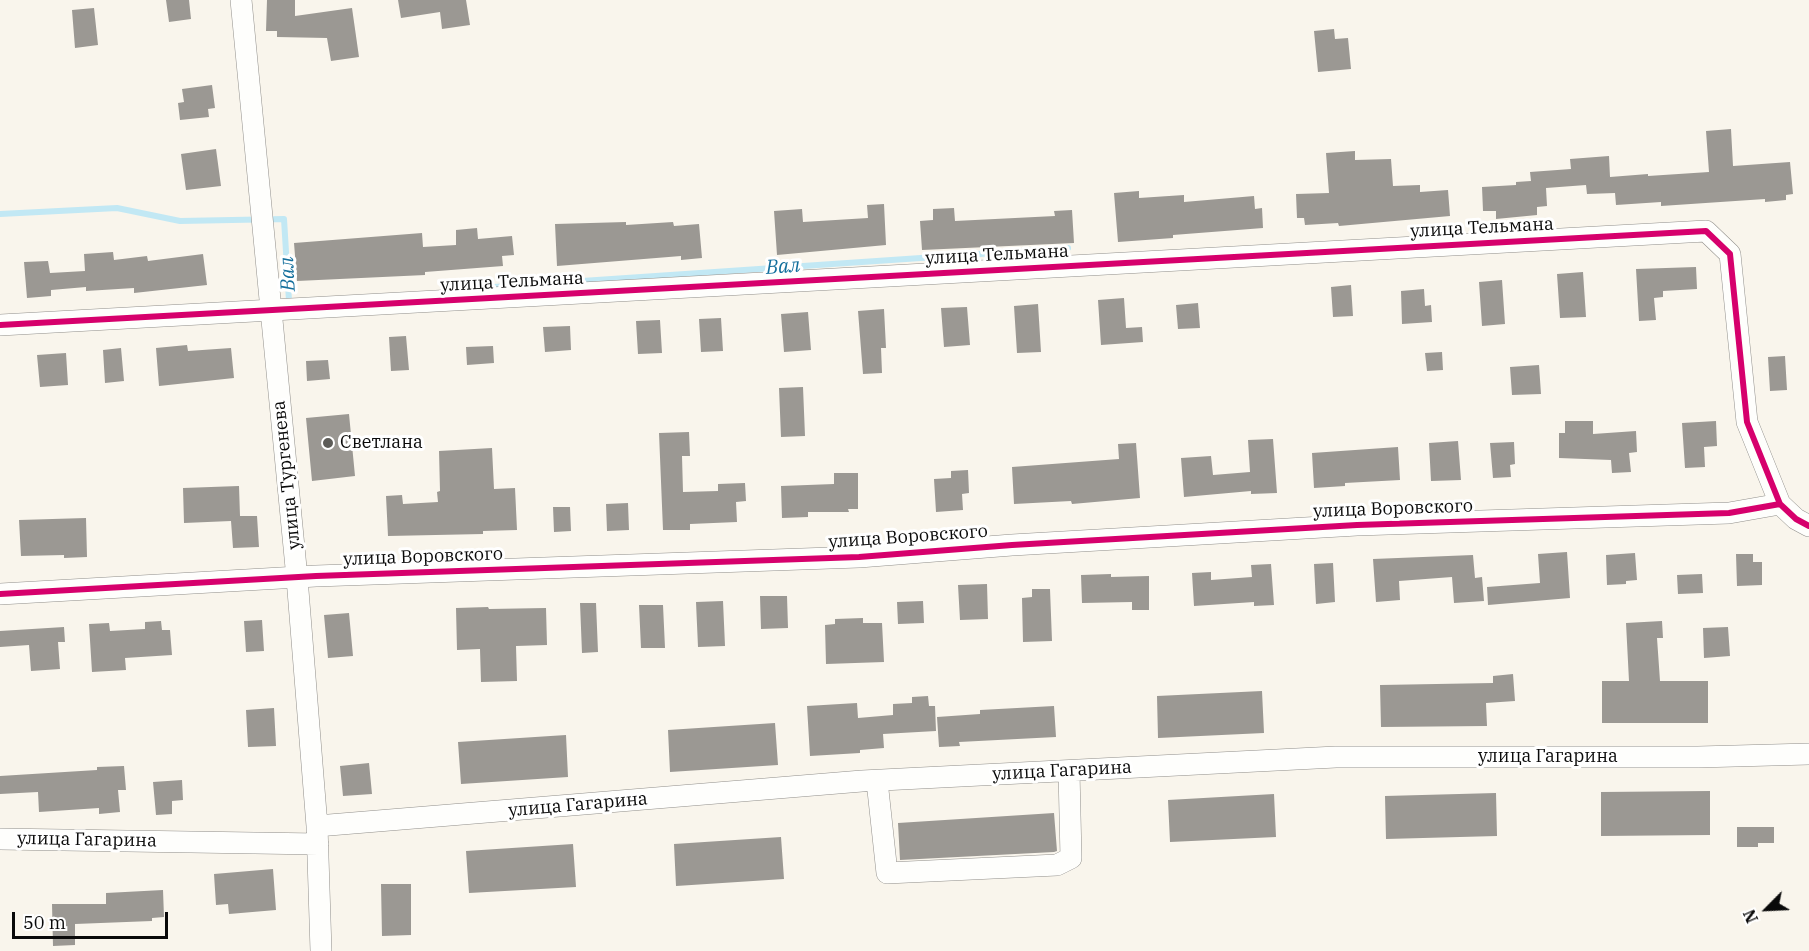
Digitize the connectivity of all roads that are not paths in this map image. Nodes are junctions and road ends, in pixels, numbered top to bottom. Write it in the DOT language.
graph roads {
  1 [pos="241,0"];
  2 [pos="271,310"];
  3 [pos="0,326"];
  4 [pos="1780,504"];
  5 [pos="1809,526"];
  6 [pos="297,578"];
  7 [pos="0,594"];
  8 [pos="1809,754"];
  9 [pos="1069,771"];
  10 [pos="877,781"];
  11 [pos="318,835"];
  12 [pos="0,839"];
  13 [pos="321,951"];
  1 -- 2 [label="street, улица Тургенева"];
  2 -- 3 [label="street, улица Тельмана"];
  2 -- 4 [label="street, улица Тельмана"];
  2 -- 6 [label="street, улица Тургенева"];
  4 -- 5 [label="street"];
  4 -- 6 [label="street, улица Воровского"];
  6 -- 7 [label="street, улица Воровского"];
  6 -- 11 [label="street, улица Тургенева"];
  8 -- 9 [label="street, улица Гагарина"];
  9 -- 10 [label="street, улица Гагарина"];
  9 -- 10 [label="street"];
  10 -- 11 [label="street, улица Гагарина"];
  11 -- 12 [label="street, улица Гагарина"];
  11 -- 13 [label="street, улица Тургенева"];
}
